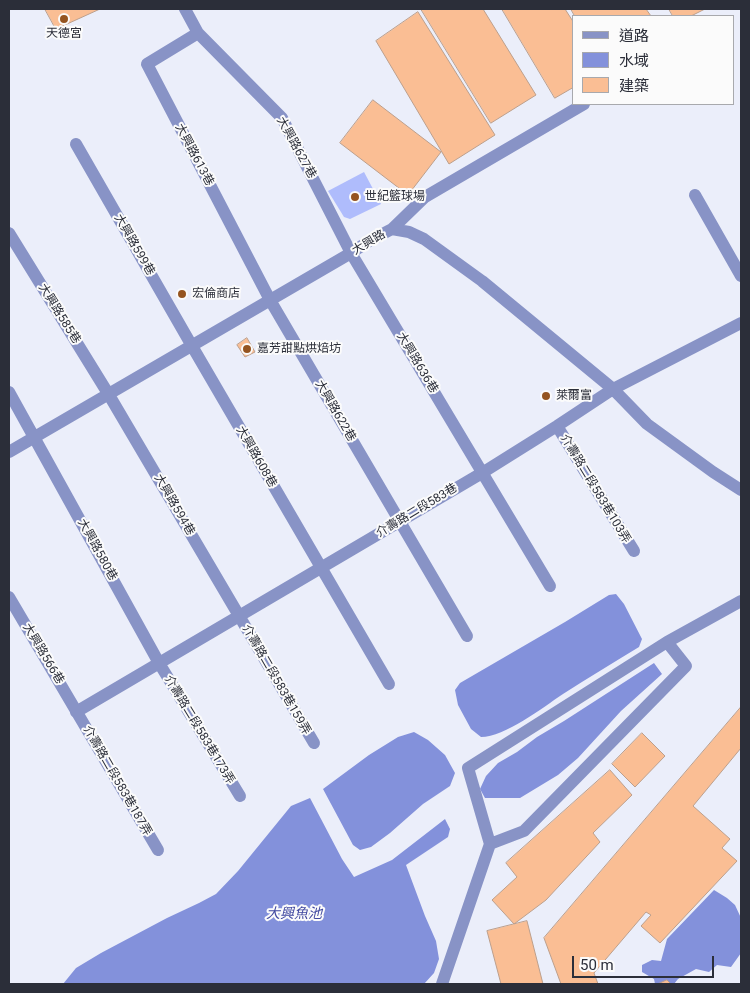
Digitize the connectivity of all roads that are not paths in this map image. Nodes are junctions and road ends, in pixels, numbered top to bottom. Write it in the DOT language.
graph roads {
  1 [pos="185,9"];
  2 [pos="198,33"];
  3 [pos="582,105"];
  4 [pos="76,144"];
  5 [pos="695,196"];
  6 [pos="392,229"];
  7 [pos="9,233"];
  8 [pos="351,253"];
  9 [pos="741,276"];
  10 [pos="270,300"];
  11 [pos="741,323"];
  12 [pos="192,346"];
  13 [pos="612,389"];
  14 [pos="9,392"];
  15 [pos="109,395"];
  16 [pos="557,426"];
  17 [pos="34,437"];
  18 [pos="9,452"];
  19 [pos="482,473"];
  20 [pos="741,490"];
  21 [pos="400,522"];
  22 [pos="634,551"];
  23 [pos="321,568"];
  24 [pos="550,586"];
  25 [pos="9,597"];
  26 [pos="741,600"];
  27 [pos="239,616"];
  28 [pos="467,636"];
  29 [pos="667,642"];
  30 [pos="159,663"];
  31 [pos="389,684"];
  32 [pos="76,712"];
  33 [pos="314,744"];
  34 [pos="240,796"];
  35 [pos="490,844"];
  36 [pos="158,850"];
  37 [pos="442,984"];
  1 -- 2 [label="street, 大興路627巷"];
  2 -- 8 [label="street, 大興路627巷"];
  2 -- 10 [label="street, 大興路613巷"];
  3 -- 6 [label="street"];
  4 -- 12 [label="street, 大興路599巷"];
  5 -- 9 [label="street"];
  6 -- 8 [label="street, 大興路"];
  6 -- 13 [label="street, 大興路"];
  7 -- 15 [label="street, 大興路585巷"];
  8 -- 10 [label="street, 大興路"];
  8 -- 19 [label="street, 大興路636巷"];
  10 -- 12 [label="street, 大興路"];
  10 -- 21 [label="street, 大興路622巷"];
  11 -- 13 [label="street"];
  12 -- 15 [label="street, 大興路"];
  12 -- 23 [label="street, 大興路608巷"];
  13 -- 16 [label="street, 介壽路二段583巷"];
  13 -- 20 [label="street"];
  14 -- 17 [label="street, 大興路580巷"];
  15 -- 17 [label="street, 大興路"];
  15 -- 27 [label="street, 大興路594巷"];
  16 -- 19 [label="street, 介壽路二段583巷"];
  16 -- 22 [label="street, 介壽路二段583巷103弄"];
  17 -- 18 [label="street, 大興路"];
  17 -- 30 [label="street, 大興路580巷"];
  19 -- 21 [label="street, 介壽路二段583巷"];
  19 -- 24 [label="street, 大興路636巷"];
  21 -- 23 [label="street, 介壽路二段583巷"];
  21 -- 28 [label="street, 大興路622巷"];
  23 -- 27 [label="street, 介壽路二段583巷"];
  23 -- 31 [label="street, 大興路608巷"];
  25 -- 32 [label="street, 大興路566巷"];
  26 -- 29 [label="street"];
  27 -- 30 [label="street, 介壽路二段583巷"];
  27 -- 33 [label="street, 介壽路二段583巷159弄"];
  29 -- 35 [label="street"];
  29 -- 35 [label="street"];
  30 -- 32 [label="street, 介壽路二段583巷"];
  30 -- 34 [label="street, 介壽路二段583巷173弄"];
  32 -- 36 [label="street, 介壽路二段583巷187弄"];
  35 -- 37 [label="street"];
}
